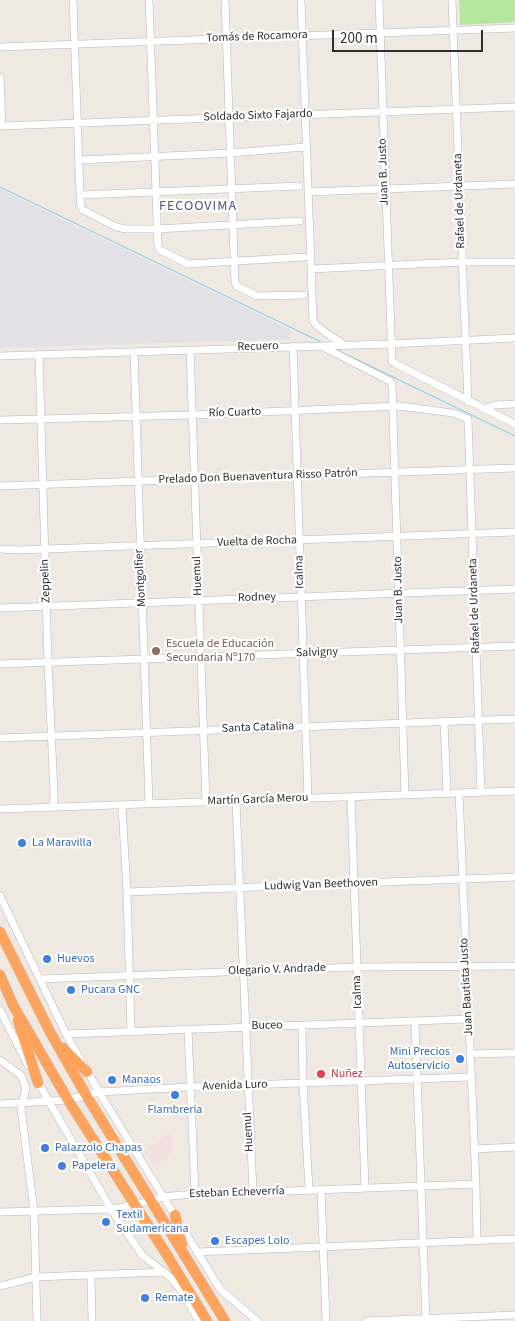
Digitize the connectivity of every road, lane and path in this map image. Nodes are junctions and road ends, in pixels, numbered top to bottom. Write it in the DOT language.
graph roads {
  1 [pos="73,0"];
  2 [pos="149,0"];
  3 [pos="225,0"];
  4 [pos="301,0"];
  5 [pos="379,0"];
  6 [pos="452,0"];
  7 [pos="515,28"];
  8 [pos="453,30"];
  9 [pos="380,33"];
  10 [pos="302,36"];
  11 [pos="227,38"];
  12 [pos="151,42"];
  13 [pos="74,44"];
  14 [pos="0,47"];
  15 [pos="0,77"];
  16 [pos="515,107"];
  17 [pos="456,109"];
  18 [pos="382,112"];
  19 [pos="305,115"];
  20 [pos="229,118"];
  21 [pos="154,120"];
  22 [pos="77,123"];
  23 [pos="1,126"];
  24 [pos="306,147"];
  25 [pos="231,153"];
  26 [pos="155,157"];
  27 [pos="79,160"];
  28 [pos="515,184"];
  29 [pos="460,185"];
  30 [pos="299,186"];
  31 [pos="232,190"];
  32 [pos="385,190"];
  33 [pos="308,192"];
  34 [pos="156,193"];
  35 [pos="80,195"];
  36 [pos="300,221"];
  37 [pos="233,225"];
  38 [pos="157,229"];
  39 [pos="304,257"];
  40 [pos="234,261"];
  41 [pos="462,262"];
  42 [pos="515,262"];
  43 [pos="388,265"];
  44 [pos="310,269"];
  45 [pos="304,295"];
  46 [pos="515,338"];
  47 [pos="465,340"];
  48 [pos="344,344"];
  49 [pos="390,344"];
  50 [pos="320,345"];
  51 [pos="293,346"];
  52 [pos="190,350"];
  53 [pos="134,352"];
  54 [pos="39,354"];
  55 [pos="0,356"];
  56 [pos="468,402"];
  57 [pos="515,404"];
  58 [pos="392,406"];
  59 [pos="484,409"];
  60 [pos="295,411"];
  61 [pos="193,415"];
  62 [pos="136,416"];
  63 [pos="468,419"];
  64 [pos="0,420"];
  65 [pos="41,420"];
  66 [pos="515,424"];
  67 [pos="515,468"];
  68 [pos="470,469"];
  69 [pos="394,473"];
  70 [pos="297,475"];
  71 [pos="195,479"];
  72 [pos="138,481"];
  73 [pos="44,485"];
  74 [pos="0,486"];
  75 [pos="515,532"];
  76 [pos="473,534"];
  77 [pos="397,537"];
  78 [pos="300,540"];
  79 [pos="197,544"];
  80 [pos="140,546"];
  81 [pos="0,548"];
  82 [pos="45,549"];
  83 [pos="515,589"];
  84 [pos="474,591"];
  85 [pos="399,593"];
  86 [pos="301,597"];
  87 [pos="199,600"];
  88 [pos="142,603"];
  89 [pos="47,607"];
  90 [pos="0,608"];
  91 [pos="515,646"];
  92 [pos="476,648"];
  93 [pos="400,650"];
  94 [pos="303,654"];
  95 [pos="201,657"];
  96 [pos="144,660"];
  97 [pos="48,662"];
  98 [pos="0,664"];
  99 [pos="515,719"];
  100 [pos="478,721"];
  101 [pos="444,722"];
  102 [pos="402,723"];
  103 [pos="305,727"];
  104 [pos="204,730"];
  105 [pos="146,733"];
  106 [pos="52,736"];
  107 [pos="0,738"];
  108 [pos="515,791"];
  109 [pos="482,792"];
  110 [pos="447,793"];
  111 [pos="459,793"];
  112 [pos="405,795"];
  113 [pos="351,798"];
  114 [pos="308,799"];
  115 [pos="206,802"];
  116 [pos="236,802"];
  117 [pos="149,803"];
  118 [pos="122,806"];
  119 [pos="53,807"];
  120 [pos="0,809"];
  121 [pos="515,877"];
  122 [pos="461,879"];
  123 [pos="354,884"];
  124 [pos="240,888"];
  125 [pos="127,892"];
  126 [pos="0,896"];
  127 [pos="0,932"];
  128 [pos="515,966"];
  129 [pos="357,967"];
  130 [pos="465,967"];
  131 [pos="243,971"];
  132 [pos="0,975"];
  133 [pos="129,976"];
  134 [pos="40,979"];
  135 [pos="13,1005"];
  136 [pos="0,1010"];
  137 [pos="468,1020"];
  138 [pos="415,1021"];
  139 [pos="359,1024"];
  140 [pos="302,1026"];
  141 [pos="245,1027"];
  142 [pos="188,1029"];
  143 [pos="131,1032"];
  144 [pos="66,1034"];
  145 [pos="53,1037"];
  146 [pos="515,1053"];
  147 [pos="470,1054"];
  148 [pos="0,1060"];
  149 [pos="87,1072"];
  150 [pos="471,1077"];
  151 [pos="416,1079"];
  152 [pos="360,1081"];
  153 [pos="38,1083"];
  154 [pos="303,1084"];
  155 [pos="247,1086"];
  156 [pos="190,1087"];
  157 [pos="99,1092"];
  158 [pos="86,1096"];
  159 [pos="68,1100"];
  160 [pos="48,1102"];
  161 [pos="22,1103"];
  162 [pos="0,1104"];
  163 [pos="515,1147"];
  164 [pos="474,1148"];
  165 [pos="476,1184"];
  166 [pos="422,1186"];
  167 [pos="365,1187"];
  168 [pos="309,1189"];
  169 [pos="321,1189"];
  170 [pos="252,1192"];
  171 [pos="195,1194"];
  172 [pos="163,1196"];
  173 [pos="151,1199"];
  174 [pos="134,1205"];
  175 [pos="111,1208"];
  176 [pos="34,1211"];
  177 [pos="0,1212"];
  178 [pos="175,1216"];
  179 [pos="515,1240"];
  180 [pos="477,1241"];
  181 [pos="423,1243"];
  182 [pos="323,1247"];
  183 [pos="198,1252"];
  184 [pos="185,1254"];
  185 [pos="167,1255"];
  186 [pos="165,1272"];
  187 [pos="36,1276"];
  188 [pos="91,1276"];
  189 [pos="0,1286"];
  190 [pos="180,1290"];
  191 [pos="515,1315"];
  192 [pos="426,1320"];
  193 [pos="37,1321"];
  194 [pos="92,1321"];
  195 [pos="198,1321"];
  196 [pos="207,1321"];
  197 [pos="225,1321"];
  198 [pos="257,1321"];
  199 [pos="326,1321"];
  200 [pos="367,1321"];
  1 -- 13 [label="street"];
  2 -- 12 [label="street"];
  3 -- 11 [label="street"];
  4 -- 10 [label="street"];
  5 -- 9 [label="street, Juan B. Justo"];
  6 -- 8 [label="street, Rafael de Urdaneta"];
  7 -- 8 [label="street, Tomás de Rocamora"];
  8 -- 9 [label="street, Tomás de Rocamora"];
  8 -- 17 [label="street, Rafael de Urdaneta"];
  9 -- 10 [label="street, Tomás de Rocamora"];
  9 -- 18 [label="street, Juan B. Justo"];
  10 -- 11 [label="street, Tomás de Rocamora"];
  10 -- 19 [label="street"];
  11 -- 12 [label="street, Tomás de Rocamora"];
  11 -- 20 [label="street"];
  12 -- 13 [label="street, Tomás de Rocamora"];
  12 -- 21 [label="street"];
  13 -- 14 [label="street, Tomás de Rocamora"];
  13 -- 22 [label="street"];
  15 -- 23 [label="street"];
  16 -- 17 [label="street, Soldado Sixto Fajardo"];
  17 -- 18 [label="street, Soldado Sixto Fajardo"];
  17 -- 29 [label="street, Rafael de Urdaneta"];
  18 -- 19 [label="street, Soldado Sixto Fajardo"];
  18 -- 32 [label="street, Juan B. Justo"];
  19 -- 20 [label="street, Soldado Sixto Fajardo"];
  19 -- 24 [label="street"];
  20 -- 21 [label="street, Soldado Sixto Fajardo"];
  20 -- 25 [label="street"];
  21 -- 22 [label="street, Soldado Sixto Fajardo"];
  21 -- 26 [label="street"];
  22 -- 23 [label="street, Soldado Sixto Fajardo"];
  22 -- 27 [label="street"];
  24 -- 25 [label="street"];
  24 -- 33 [label="street"];
  25 -- 26 [label="street"];
  25 -- 31 [label="street"];
  26 -- 27 [label="street"];
  26 -- 34 [label="street"];
  27 -- 35 [label="street"];
  28 -- 29 [label="street"];
  29 -- 32 [label="street"];
  29 -- 41 [label="street, Rafael de Urdaneta"];
  30 -- 31 [label="street"];
  31 -- 34 [label="street"];
  31 -- 37 [label="street"];
  32 -- 33 [label="street"];
  32 -- 43 [label="street, Juan B. Justo"];
  33 -- 44 [label="street"];
  34 -- 35 [label="street"];
  34 -- 38 [label="street"];
  35 -- 38 [label="street"];
  36 -- 37 [label="street"];
  37 -- 38 [label="street"];
  37 -- 40 [label="street"];
  38 -- 40 [label="street"];
  39 -- 40 [label="street"];
  40 -- 45 [label="street"];
  41 -- 42 [label="street"];
  41 -- 43 [label="street"];
  41 -- 47 [label="street, Rafael de Urdaneta"];
  43 -- 44 [label="street"];
  43 -- 49 [label="street, Juan B. Justo"];
  44 -- 48 [label="street"];
  46 -- 47 [label="street, Recuero"];
  47 -- 49 [label="street, Recuero"];
  47 -- 56 [label="street, Rafael de Urdaneta"];
  48 -- 49 [label="street, Recuero"];
  48 -- 50 [label="street, Recuero"];
  49 -- 56 [label="street"];
  50 -- 51 [label="street, Recuero"];
  50 -- 58 [label="street, Juan B. Justo"];
  51 -- 52 [label="street, Recuero"];
  51 -- 60 [label="street, Icalma"];
  52 -- 53 [label="street, Recuero"];
  52 -- 61 [label="street, Huemul"];
  53 -- 54 [label="street, Recuero"];
  53 -- 62 [label="street, Montgolfier"];
  54 -- 55 [label="street, Recuero"];
  54 -- 65 [label="street, Zeppelin"];
  56 -- 59 [label="street"];
  57 -- 59 [label="street"];
  58 -- 60 [label="street, Río Cuarto"];
  58 -- 63 [label="street, Río Cuarto"];
  58 -- 69 [label="street, Juan B. Justo"];
  59 -- 66 [label="street"];
  60 -- 61 [label="street, Río Cuarto"];
  60 -- 70 [label="street, Icalma"];
  61 -- 62 [label="street, Río Cuarto"];
  61 -- 71 [label="street, Huemul"];
  62 -- 65 [label="street, Río Cuarto"];
  62 -- 72 [label="street, Montgolfier"];
  63 -- 68 [label="street, Rafael de Urdaneta"];
  64 -- 65 [label="street, Río Cuarto"];
  65 -- 73 [label="street, Zeppelin"];
  67 -- 68 [label="street, Prelado Don Buenaventura Risso Patrón"];
  68 -- 69 [label="street, Prelado Don Buenaventura Risso Patrón"];
  68 -- 76 [label="street, Rafael de Urdaneta"];
  69 -- 70 [label="street, Prelado Don Buenaventura Risso Patrón"];
  69 -- 77 [label="street, Juan B. Justo"];
  70 -- 71 [label="street, Prelado Don Buenaventura Risso Patrón"];
  70 -- 78 [label="street, Icalma"];
  71 -- 72 [label="street, Prelado Don Buenaventura Risso Patrón"];
  71 -- 79 [label="street, Huemul"];
  72 -- 73 [label="street, Prelado Don Buenaventura Risso Patrón"];
  72 -- 80 [label="street, Montgolfier"];
  73 -- 74 [label="street, Prelado Don Buenaventura Risso Patrón"];
  73 -- 82 [label="street, Zeppelin"];
  75 -- 76 [label="street, Vuelta de Rocha"];
  76 -- 77 [label="street, Vuelta de Rocha"];
  76 -- 84 [label="street, Rafael de Urdaneta"];
  77 -- 78 [label="street, Vuelta de Rocha"];
  77 -- 85 [label="street, Juan B. Justo"];
  78 -- 79 [label="street, Vuelta de Rocha"];
  78 -- 86 [label="street, Icalma"];
  79 -- 80 [label="street, Vuelta de Rocha"];
  79 -- 87 [label="street, Huemul"];
  80 -- 82 [label="street, Vuelta de Rocha"];
  80 -- 88 [label="street, Montgolfier"];
  81 -- 82 [label="street, Vuelta de Rocha"];
  82 -- 89 [label="street, Zeppelin"];
  83 -- 84 [label="street, Rodney"];
  84 -- 85 [label="street, Rodney"];
  84 -- 92 [label="street, Rafael de Urdaneta"];
  85 -- 86 [label="street, Rodney"];
  85 -- 93 [label="street, Juan B. Justo"];
  86 -- 87 [label="street, Rodney"];
  86 -- 94 [label="street, Icalma"];
  87 -- 88 [label="street, Rodney"];
  87 -- 95 [label="street, Huemul"];
  88 -- 89 [label="street, Rodney"];
  88 -- 96 [label="street, Montgolfier"];
  89 -- 90 [label="street, Rodney"];
  89 -- 97 [label="street, Zeppelin"];
  91 -- 92 [label="street, Salvigny"];
  92 -- 93 [label="street, Salvigny"];
  92 -- 100 [label="street, Rafael de Urdaneta"];
  93 -- 94 [label="street, Salvigny"];
  93 -- 102 [label="street, Juan B. Justo"];
  94 -- 95 [label="street, Salvigny"];
  94 -- 103 [label="street, Icalma"];
  95 -- 96 [label="street, Salvigny"];
  95 -- 104 [label="street, Huemul"];
  96 -- 97 [label="street, Salvigny"];
  96 -- 105 [label="street, Montgolfier"];
  97 -- 98 [label="street, Salvigny"];
  97 -- 106 [label="street, Zeppelin"];
  99 -- 100 [label="street, Santa Catalina"];
  100 -- 101 [label="street, Santa Catalina"];
  100 -- 109 [label="street, Rafael de Urdaneta"];
  101 -- 102 [label="street, Santa Catalina"];
  101 -- 110 [label="street"];
  102 -- 103 [label="street, Santa Catalina"];
  102 -- 112 [label="street, Juan B. Justo"];
  103 -- 104 [label="street, Santa Catalina"];
  103 -- 114 [label="street, Icalma"];
  104 -- 105 [label="street, Santa Catalina"];
  104 -- 115 [label="street, Huemul"];
  105 -- 106 [label="street, Santa Catalina"];
  105 -- 117 [label="street, Montgolfier"];
  106 -- 107 [label="street, Santa Catalina"];
  106 -- 119 [label="street, Zeppelin"];
  108 -- 109 [label="street, Martín García Merou"];
  109 -- 111 [label="street, Martín García Merou"];
  110 -- 111 [label="street, Martín García Merou"];
  110 -- 112 [label="street, Martín García Merou"];
  111 -- 122 [label="street, Juan Bautista Justo"];
  112 -- 113 [label="street, Martín García Merou"];
  113 -- 114 [label="street, Martín García Merou"];
  113 -- 123 [label="street, Icalma"];
  114 -- 116 [label="street, Martín García Merou"];
  115 -- 116 [label="street, Martín García Merou"];
  115 -- 117 [label="street, Martín García Merou"];
  116 -- 124 [label="street, Huemul"];
  117 -- 118 [label="street, Martín García Merou"];
  118 -- 119 [label="street, Martín García Merou"];
  118 -- 125 [label="street"];
  119 -- 120 [label="street, Martín García Merou"];
  121 -- 122 [label="street, Ludwig Van Beethoven"];
  122 -- 123 [label="street, Ludwig Van Beethoven"];
  122 -- 130 [label="street, Juan Bautista Justo"];
  123 -- 124 [label="street, Ludwig Van Beethoven"];
  123 -- 129 [label="street, Icalma"];
  124 -- 125 [label="street, Ludwig Van Beethoven"];
  124 -- 131 [label="street, Huemul"];
  125 -- 133 [label="street"];
  126 -- 134 [label="street"];
  127 -- 145 [label="highway"];
  128 -- 130 [label="street, Olegario V. Andrade"];
  129 -- 130 [label="street, Olegario V. Andrade"];
  129 -- 131 [label="street, Olegario V. Andrade"];
  129 -- 139 [label="street, Icalma"];
  130 -- 137 [label="street, Juan Bautista Justo"];
  131 -- 133 [label="street, Olegario V. Andrade"];
  131 -- 141 [label="street, Huemul"];
  132 -- 135 [label="highway"];
  133 -- 134 [label="street, Olegario V. Andrade"];
  133 -- 143 [label="street"];
  134 -- 144 [label="street"];
  135 -- 153 [label="highway"];
  135 -- 159 [label="highway"];
  136 -- 153 [label="street"];
  137 -- 138 [label="street, Buceo"];
  137 -- 147 [label="street, Juan Bautista Justo"];
  138 -- 139 [label="street, Buceo"];
  138 -- 151 [label="street"];
  139 -- 140 [label="street, Buceo"];
  139 -- 152 [label="street, Icalma"];
  140 -- 141 [label="street, Buceo"];
  140 -- 154 [label="street"];
  141 -- 142 [label="street, Buceo"];
  141 -- 155 [label="street, Huemul"];
  142 -- 143 [label="street, Buceo"];
  142 -- 156 [label="street"];
  143 -- 144 [label="street, Buceo"];
  144 -- 149 [label="street"];
  145 -- 149 [label="highway"];
  145 -- 158 [label="highway"];
  146 -- 147 [label="street"];
  147 -- 150 [label="street, Juan Bautista Justo"];
  148 -- 161 [label="street"];
  149 -- 157 [label="street"];
  150 -- 151 [label="street, Avenida Luro"];
  150 -- 164 [label="street, Juan Bautista Justo"];
  151 -- 152 [label="street, Avenida Luro"];
  151 -- 166 [label="street"];
  152 -- 154 [label="street, Avenida Luro"];
  152 -- 167 [label="street, Icalma"];
  153 -- 160 [label="street"];
  154 -- 155 [label="street, Avenida Luro"];
  154 -- 168 [label="street"];
  155 -- 156 [label="street, Avenida Luro"];
  155 -- 170 [label="street, Huemul"];
  156 -- 157 [label="street, Avenida Luro"];
  156 -- 171 [label="street"];
  157 -- 158 [label="street, Avenida Luro"];
  157 -- 172 [label="street"];
  158 -- 159 [label="street, Avenida Luro"];
  158 -- 173 [label="highway"];
  159 -- 160 [label="street, Avenida Luro"];
  159 -- 174 [label="highway"];
  160 -- 161 [label="street, Avenida Luro"];
  160 -- 175 [label="street"];
  161 -- 162 [label="street, Avenida Luro"];
  161 -- 176 [label="street"];
  163 -- 164 [label="street"];
  164 -- 165 [label="street, Juan Bautista Justo"];
  165 -- 166 [label="street, Esteban Echeverría"];
  165 -- 180 [label="street, Juan Bautista Justo"];
  166 -- 167 [label="street, Esteban Echeverría"];
  166 -- 181 [label="street"];
  167 -- 169 [label="street, Esteban Echeverría"];
  168 -- 169 [label="street, Esteban Echeverría"];
  168 -- 170 [label="street, Esteban Echeverría"];
  169 -- 182 [label="street"];
  170 -- 171 [label="street, Esteban Echeverría"];
  171 -- 172 [label="street, Esteban Echeverría"];
  172 -- 173 [label="street, Esteban Echeverría"];
  172 -- 178 [label="street"];
  173 -- 174 [label="street, Esteban Echeverría"];
  173 -- 184 [label="highway"];
  174 -- 175 [label="street, Esteban Echeverría"];
  174 -- 185 [label="highway"];
  175 -- 176 [label="street, Esteban Echeverría"];
  175 -- 186 [label="street"];
  176 -- 177 [label="street, Esteban Echeverría"];
  176 -- 187 [label="street"];
  178 -- 183 [label="street"];
  178 -- 184 [label="highway"];
  179 -- 180 [label="street"];
  180 -- 181 [label="street"];
  181 -- 182 [label="street"];
  181 -- 192 [label="street"];
  182 -- 183 [label="street"];
  182 -- 199 [label="street"];
  183 -- 198 [label="street"];
  184 -- 197 [label="highway"];
  185 -- 190 [label="highway"];
  185 -- 196 [label="highway"];
  186 -- 188 [label="street"];
  186 -- 190 [label="street"];
  187 -- 188 [label="street"];
  187 -- 189 [label="street"];
  187 -- 193 [label="street"];
  188 -- 194 [label="street"];
  190 -- 195 [label="street"];
  191 -- 192 [label="street"];
  192 -- 200 [label="street"];
}
